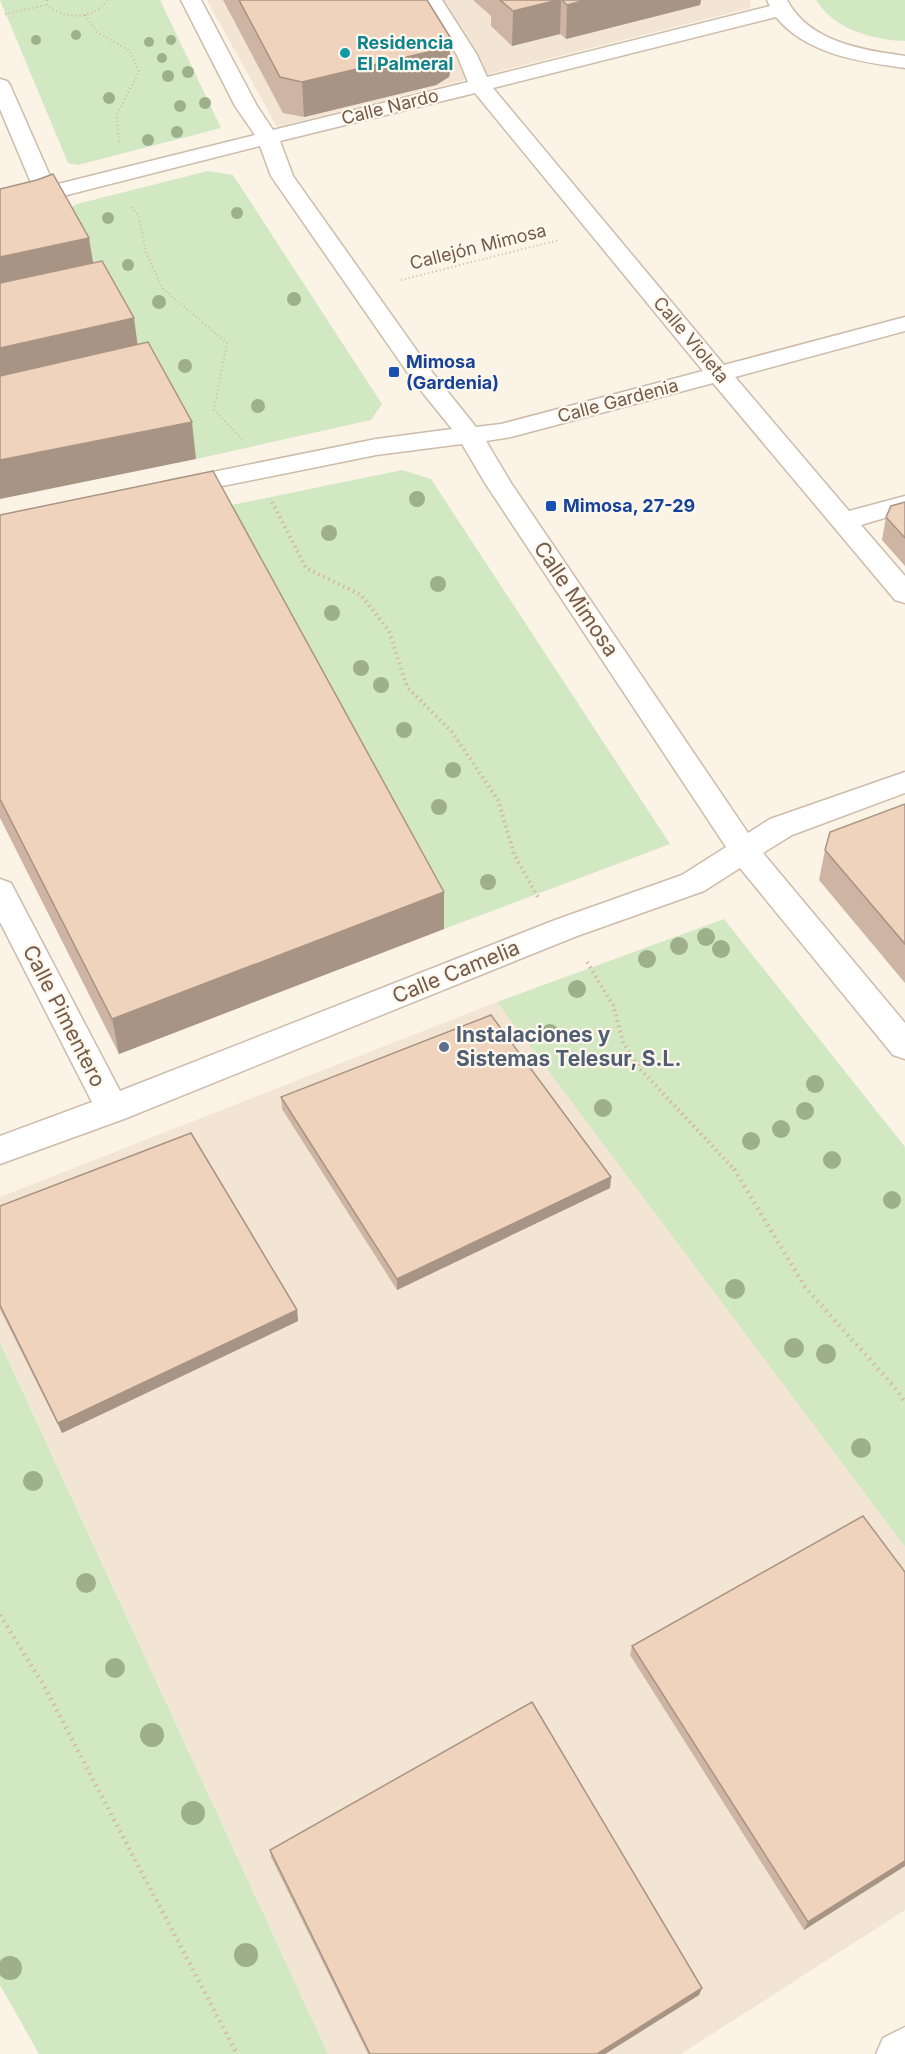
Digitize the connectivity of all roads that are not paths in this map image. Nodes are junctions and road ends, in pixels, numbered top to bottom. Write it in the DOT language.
graph roads {
  1 [pos="192,0"];
  2 [pos="432,0"];
  3 [pos="779,5"];
  4 [pos="905,62"];
  5 [pos="479,84"];
  6 [pos="2,93"];
  7 [pos="268,138"];
  8 [pos="47,193"];
  9 [pos="0,205"];
  10 [pos="905,324"];
  11 [pos="718,374"];
  12 [pos="470,436"];
  13 [pos="147,493"];
  14 [pos="905,504"];
  15 [pos="843,521"];
  16 [pos="905,594"];
  17 [pos="905,782"];
  18 [pos="744,851"];
  19 [pos="0,891"];
  20 [pos="905,1046"];
  21 [pos="112,1109"];
  22 [pos="0,1150"];
  23 [pos="905,2050"];
  24 [pos="899,2054"];
  1 -- 7 [label="street, Calle Mimosa"];
  2 -- 5 [label="street, Calle Violeta"];
  3 -- 4 [label="street"];
  3 -- 5 [label="street, Calle Nardo"];
  5 -- 7 [label="street, Calle Nardo"];
  5 -- 11 [label="street, Calle Violeta"];
  6 -- 8 [label="street"];
  7 -- 8 [label="street, Calle Nardo"];
  7 -- 12 [label="street, Calle Mimosa"];
  8 -- 9 [label="street, Calle Nardo"];
  10 -- 11 [label="street, Calle Gardenia"];
  11 -- 12 [label="street, Calle Gardenia"];
  11 -- 15 [label="street, Calle Violeta"];
  12 -- 13 [label="street, Calle Gardenia"];
  12 -- 18 [label="street, Calle Mimosa"];
  14 -- 15 [label="street"];
  15 -- 16 [label="street, Calle Violeta"];
  17 -- 18 [label="street, Calle Camelia"];
  18 -- 20 [label="street, Calle Mimosa"];
  18 -- 21 [label="street, Calle Camelia"];
  19 -- 21 [label="street, Calle Pimentero"];
  21 -- 22 [label="street, Calle Camelia"];
  23 -- 24 [label="street"];
}
